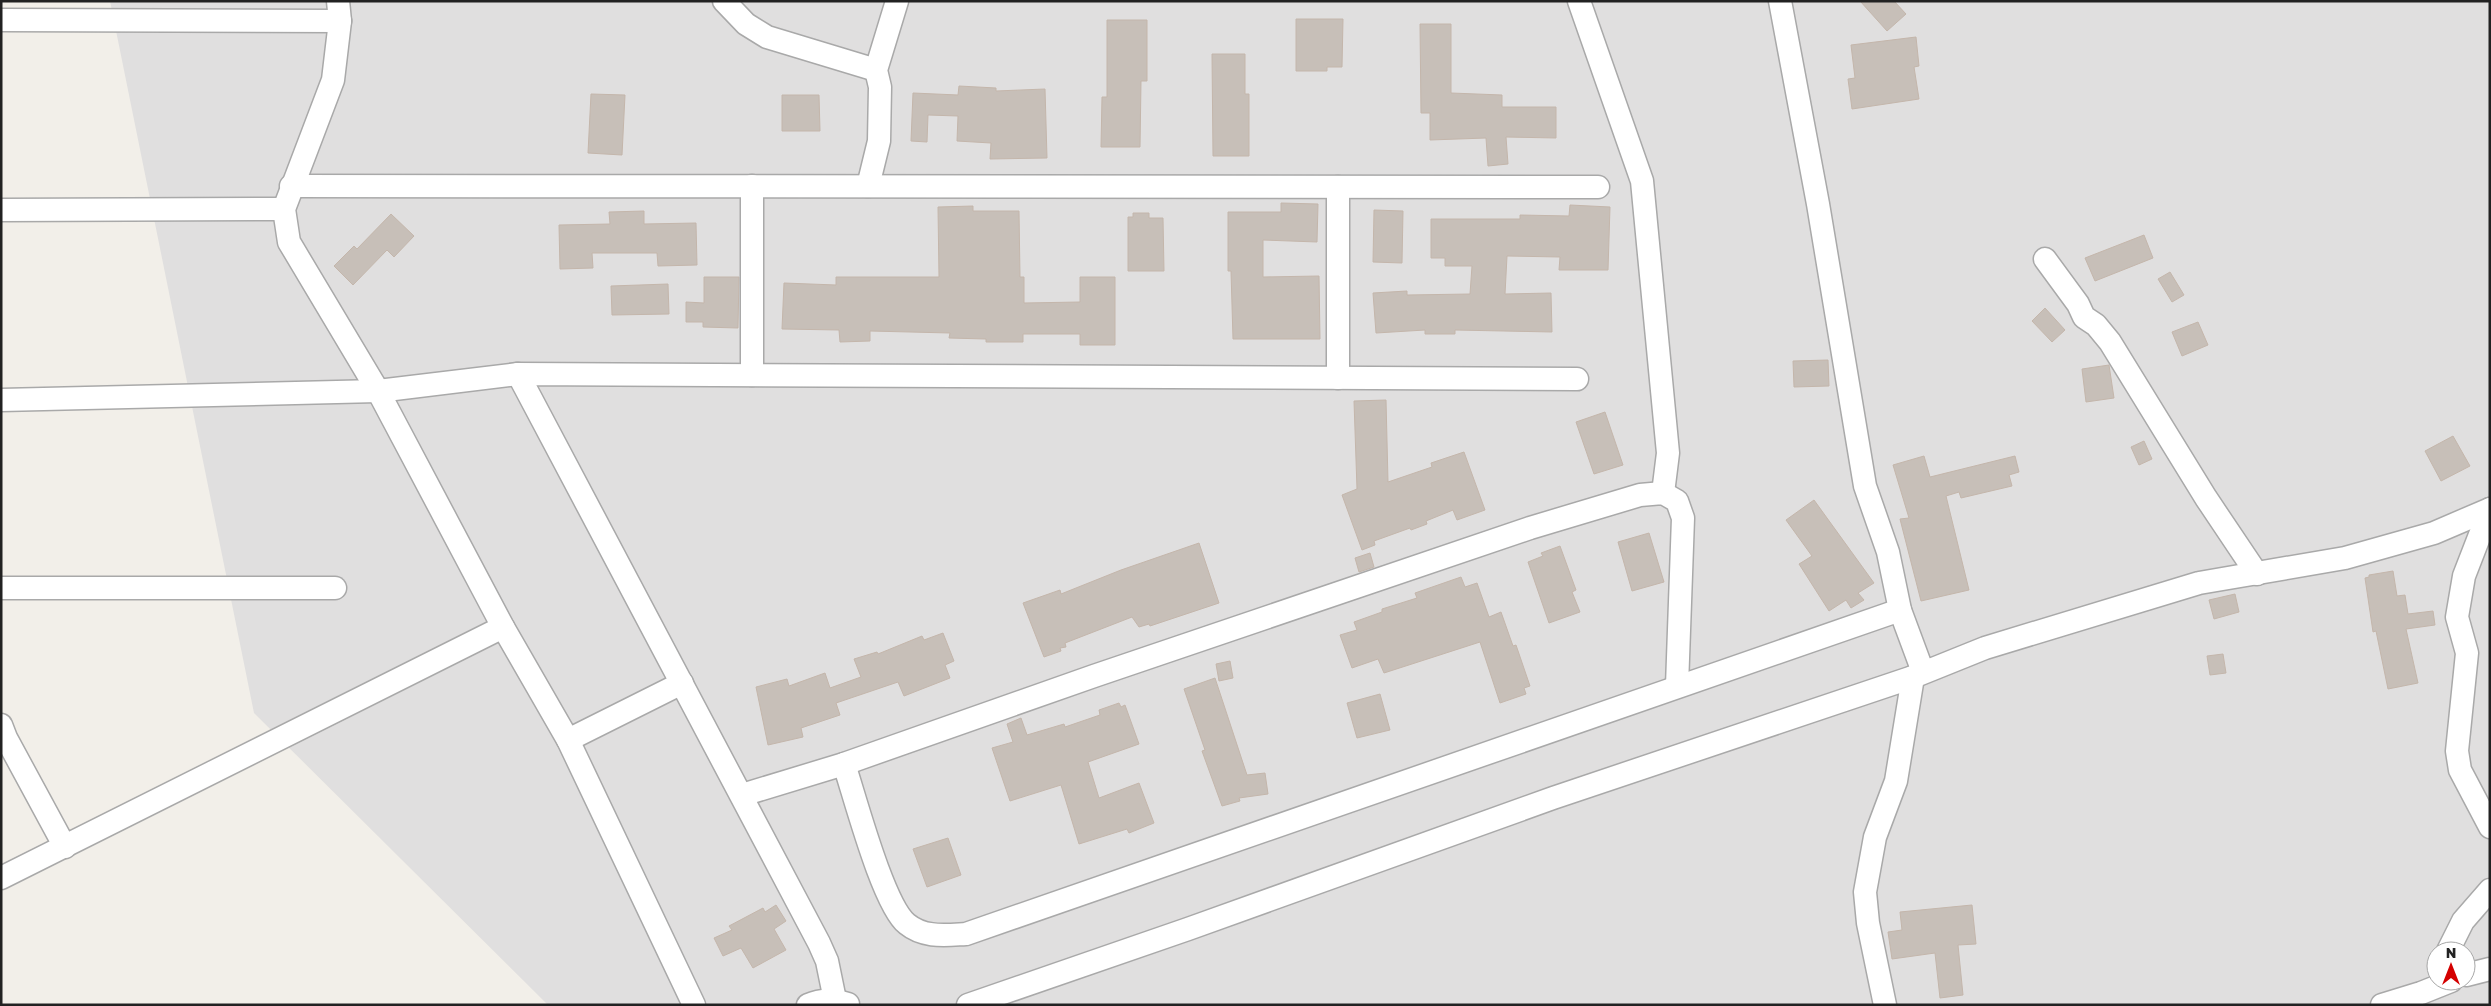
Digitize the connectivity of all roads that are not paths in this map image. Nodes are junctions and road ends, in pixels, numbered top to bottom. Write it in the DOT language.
graph roads {
  1 [pos="724,1"];
  2 [pos="897,1"];
  3 [pos="1579,1"];
  4 [pos="1780,1"];
  5 [pos="341,7"];
  6 [pos="1,20"];
  7 [pos="876,70"];
  8 [pos="291,186"];
  9 [pos="752,186"];
  10 [pos="868,186"];
  11 [pos="1338,187"];
  12 [pos="1598,187"];
  13 [pos="284,209"];
  14 [pos="1,210"];
  15 [pos="2045,259"];
  16 [pos="518,374"];
  17 [pos="752,375"];
  18 [pos="1338,378"];
  19 [pos="1577,379"];
  20 [pos="378,391"];
  21 [pos="1,400"];
  22 [pos="1664,493"];
  23 [pos="2490,509"];
  24 [pos="2257,574"];
  25 [pos="1,588"];
  26 [pos="335,588"];
  27 [pos="1900,610"];
  28 [pos="503,627"];
  29 [pos="1918,674"];
  30 [pos="682,683"];
  31 [pos="1677,686"];
  32 [pos="1,725"];
  33 [pos="568,740"];
  34 [pos="844,764"];
  35 [pos="742,795"];
  36 [pos="2490,827"];
  37 [pos="65,847"];
  38 [pos="1,878"];
  39 [pos="2490,890"];
  40 [pos="2453,941"];
  41 [pos="2490,969"];
  42 [pos="2476,972"];
  43 [pos="2426,991"];
  44 [pos="842,1003"];
  45 [pos="694,1005"];
  46 [pos="808,1005"];
  47 [pos="968,1005"];
  48 [pos="1885,1005"];
  49 [pos="2382,1005"];
  1 -- 7 [label="street"];
  2 -- 7 [label="street"];
  3 -- 22 [label="street"];
  4 -- 27 [label="street"];
  5 -- 6 [label="street"];
  5 -- 8 [label="street"];
  7 -- 10 [label="street"];
  8 -- 9 [label="street"];
  8 -- 13 [label="street"];
  9 -- 10 [label="street"];
  9 -- 17 [label="street"];
  10 -- 11 [label="street"];
  11 -- 12 [label="street"];
  11 -- 18 [label="street"];
  13 -- 14 [label="street"];
  13 -- 20 [label="street"];
  15 -- 24 [label="street"];
  16 -- 17 [label="street"];
  16 -- 20 [label="street"];
  16 -- 30 [label="street"];
  17 -- 18 [label="street"];
  18 -- 19 [label="street"];
  20 -- 21 [label="street"];
  20 -- 28 [label="street"];
  22 -- 31 [label="street"];
  22 -- 34 [label="street"];
  23 -- 24 [label="street"];
  23 -- 36 [label="street"];
  24 -- 29 [label="street"];
  25 -- 26 [label="street"];
  27 -- 29 [label="street"];
  27 -- 31 [label="street"];
  28 -- 33 [label="street"];
  28 -- 37 [label="street"];
  29 -- 47 [label="street"];
  29 -- 48 [label="street"];
  30 -- 33 [label="street"];
  30 -- 35 [label="street"];
  31 -- 34 [label="street"];
  32 -- 37 [label="street"];
  33 -- 45 [label="street"];
  34 -- 35 [label="street"];
  35 -- 44 [label="street"];
  37 -- 38 [label="street"];
  39 -- 40 [label="street"];
  41 -- 42 [label="street"];
  43 -- 49 [label="street"];
  44 -- 46 [label="street"];
}
